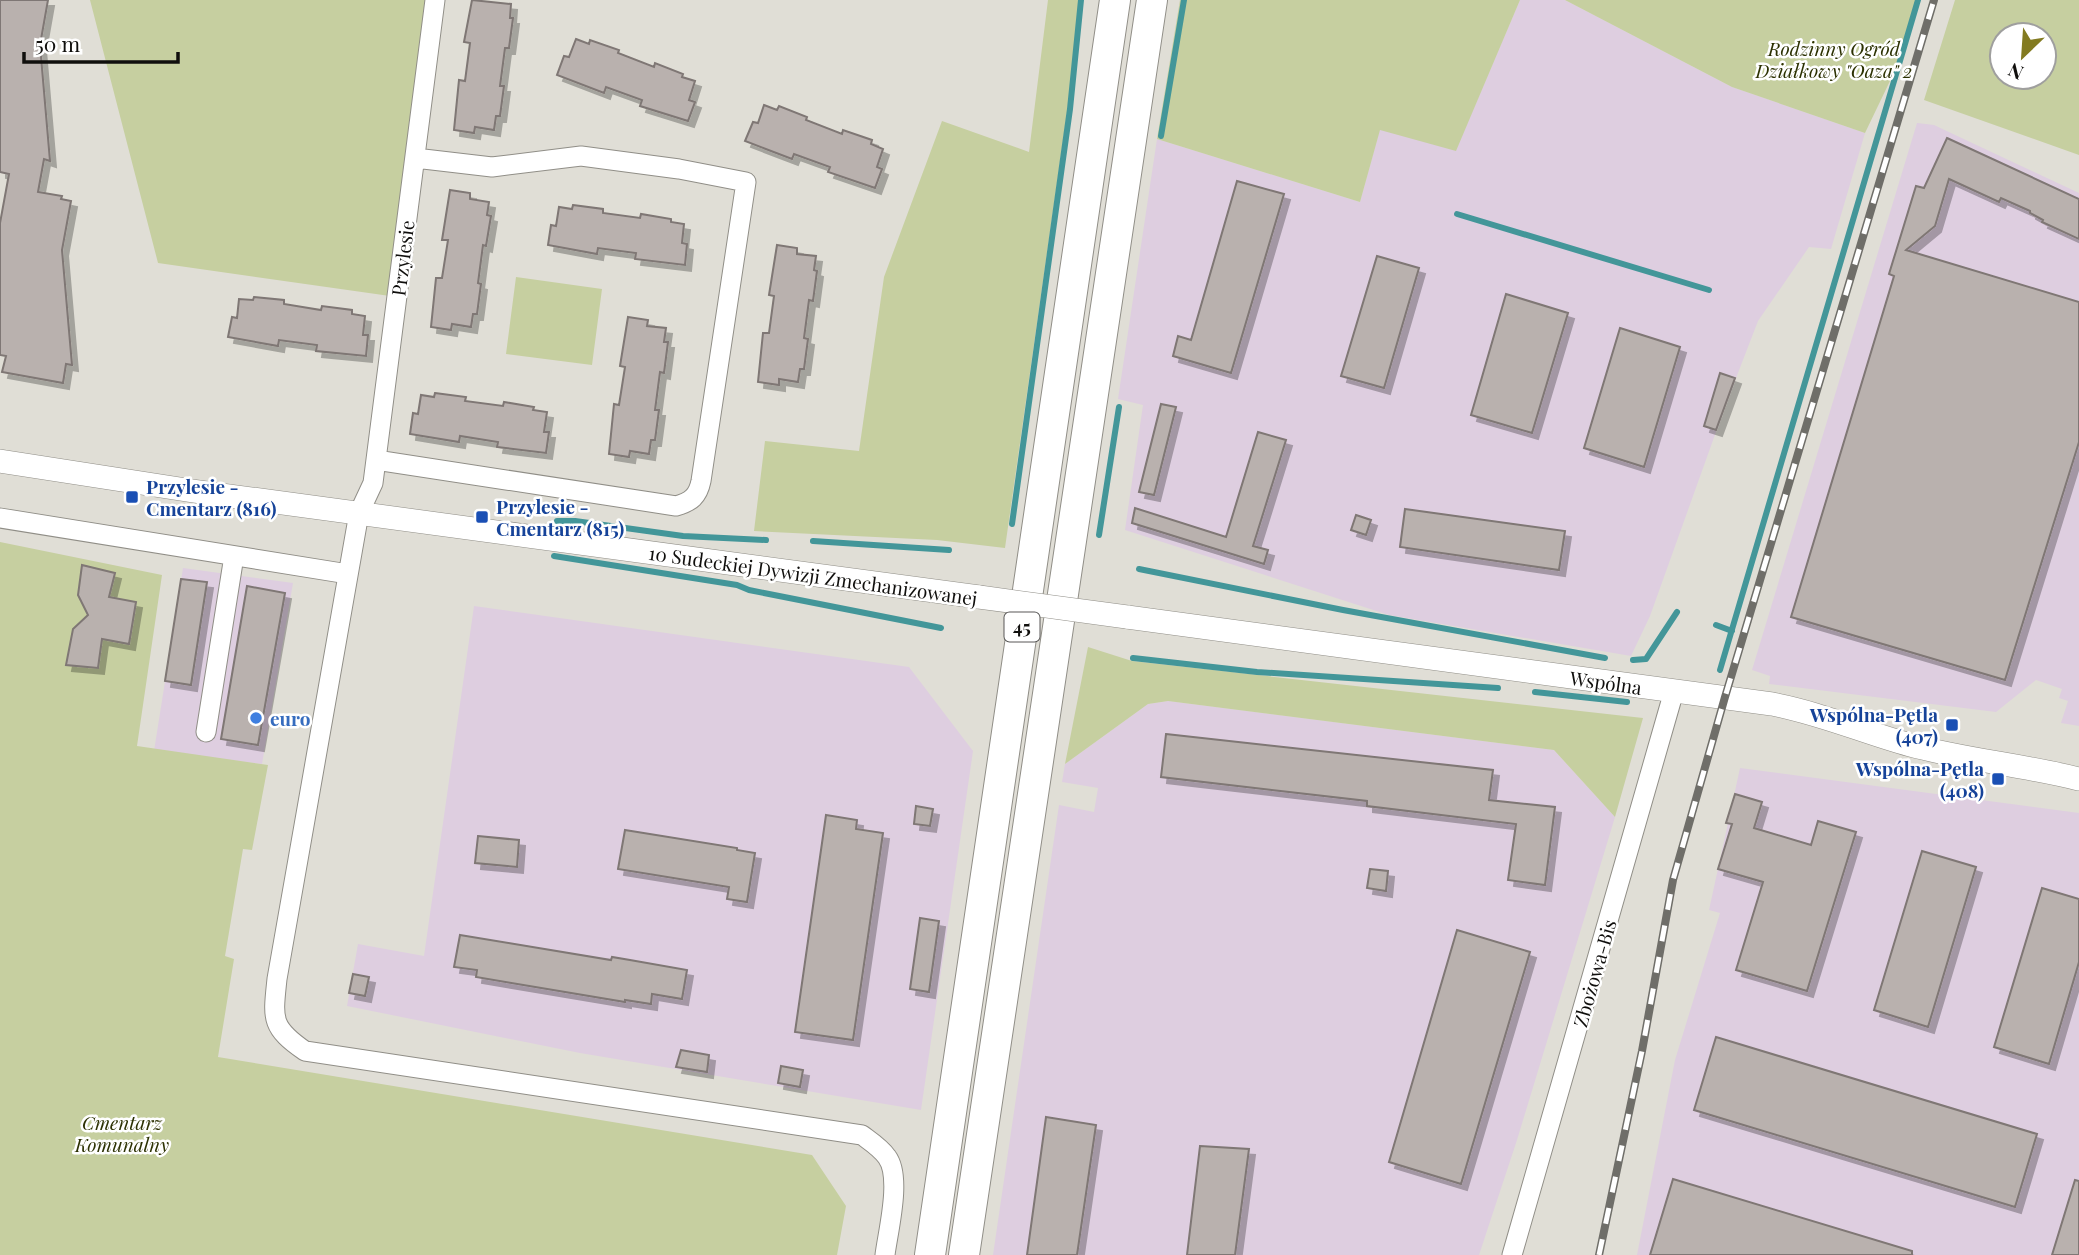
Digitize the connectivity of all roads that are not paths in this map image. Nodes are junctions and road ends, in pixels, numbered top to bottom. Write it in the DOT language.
graph roads {
  1 [pos="435,0"];
  2 [pos="1115,0"];
  3 [pos="1152,0"];
  4 [pos="415,158"];
  5 [pos="376,460"];
  6 [pos="0,461"];
  7 [pos="359,513"];
  8 [pos="0,518"];
  9 [pos="234,556"];
  10 [pos="348,574"];
  11 [pos="1126,617"];
  12 [pos="1674,691"];
  13 [pos="206,732"];
  14 [pos="2079,779"];
  15 [pos="885,1255"];
  16 [pos="930,1255"];
  17 [pos="964,1255"];
  18 [pos="1512,1255"];
  1 -- 4 [label="street, Przylesie"];
  2 -- 16 [label="main road, 45"];
  3 -- 17 [label="main road, 45"];
  4 -- 5 [label="street, Przylesie"];
  4 -- 5 [label="street"];
  5 -- 7 [label="street, Przylesie"];
  6 -- 7 [label="street, 10 Sudeckiej Dywizji Zmechanizowanej"];
  7 -- 10 [label="street, Przylesie"];
  7 -- 11 [label="street, 10 Sudeckiej Dywizji Zmechanizowanej, bridge"];
  8 -- 9 [label="street"];
  9 -- 10 [label="street"];
  9 -- 13 [label="street"];
  10 -- 15 [label="street, Przylesie"];
  11 -- 12 [label="street, Wspólna"];
  12 -- 14 [label="street, Wspólna"];
  12 -- 18 [label="street, Zbożowa-Bis"];
}
